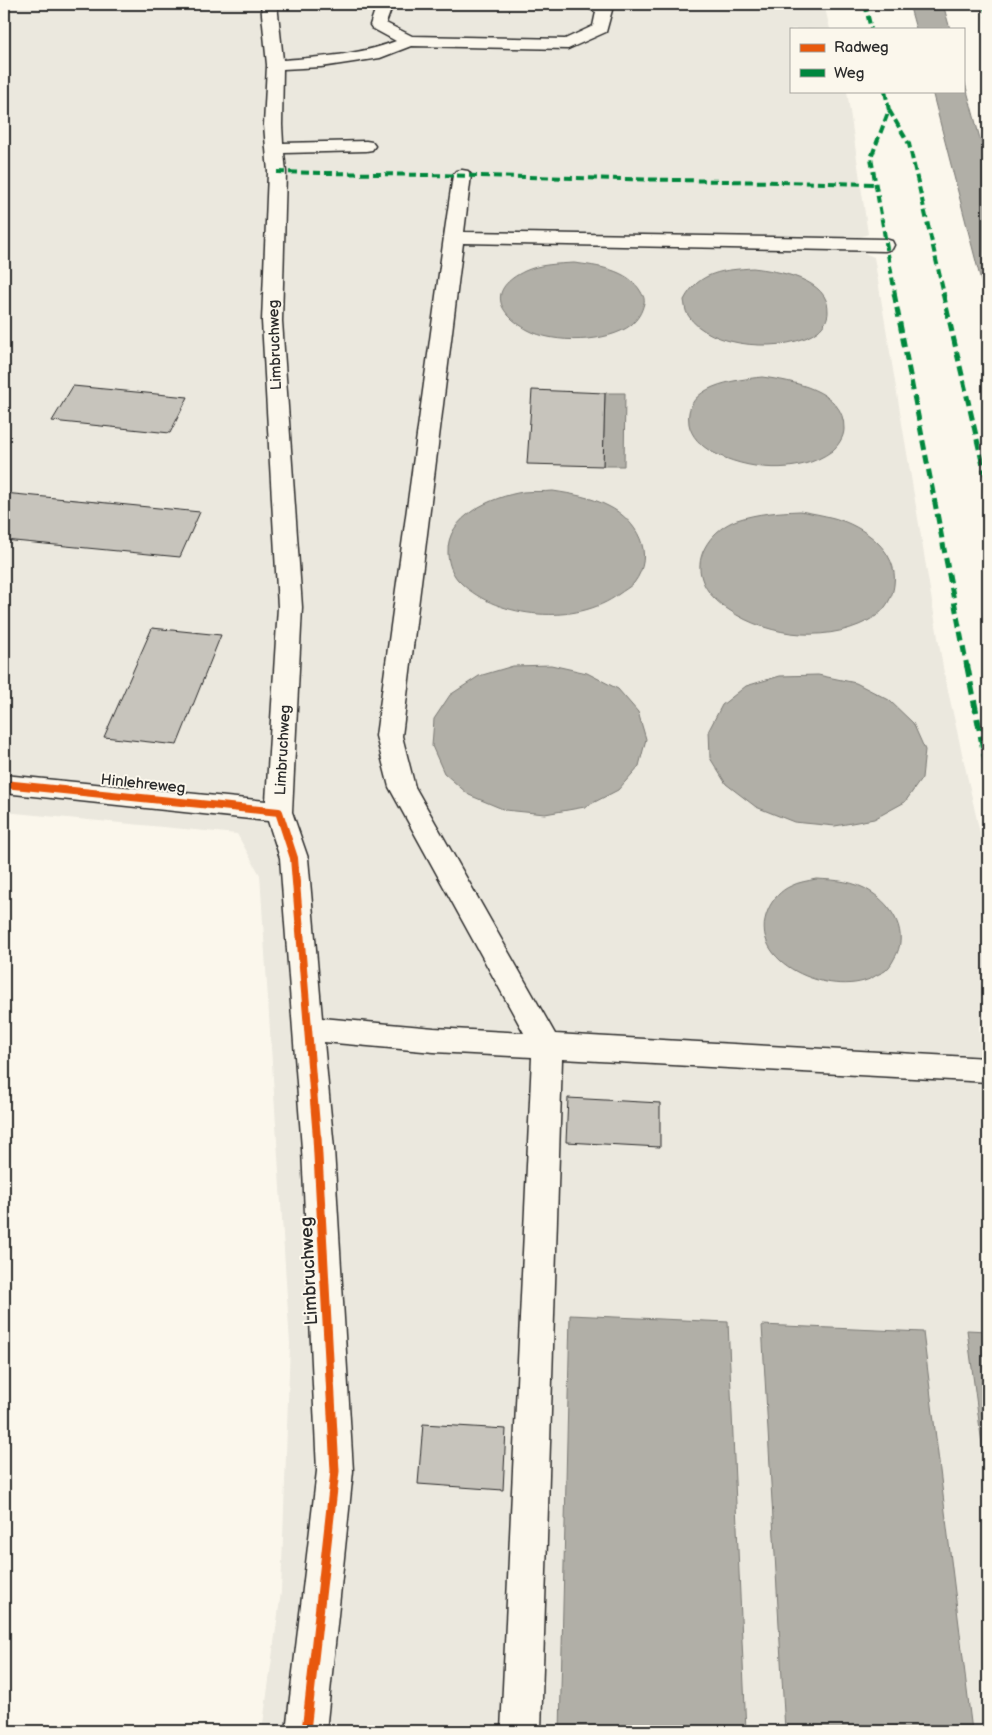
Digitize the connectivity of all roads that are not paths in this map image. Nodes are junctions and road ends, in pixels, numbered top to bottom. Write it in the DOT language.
graph roads {
  1 [pos="269,4"];
  2 [pos="385,4"];
  3 [pos="590,4"];
  4 [pos="409,41"];
  5 [pos="275,65"];
  6 [pos="366,146"];
  7 [pos="275,148"];
  8 [pos="462,175"];
  9 [pos="453,237"];
  10 [pos="885,245"];
  11 [pos="4,784"];
  12 [pos="279,812"];
  13 [pos="307,1029"];
  14 [pos="547,1047"];
  15 [pos="988,1070"];
  16 [pos="306,1731"];
  17 [pos="521,1731"];
  1 -- 5 [label="street, Limbruchweg"];
  2 -- 4 [label="street"];
  3 -- 4 [label="street"];
  4 -- 5 [label="street"];
  5 -- 7 [label="street, Limbruchweg"];
  6 -- 7 [label="street"];
  7 -- 12 [label="street, Limbruchweg"];
  8 -- 9 [label="street"];
  9 -- 10 [label="street"];
  9 -- 14 [label="street"];
  11 -- 12 [label="street, Hinlehreweg"];
  12 -- 13 [label="street, Limbruchweg"];
  13 -- 14 [label="street"];
  13 -- 16 [label="street, Limbruchweg"];
  14 -- 15 [label="street"];
  14 -- 17 [label="street"];
}
